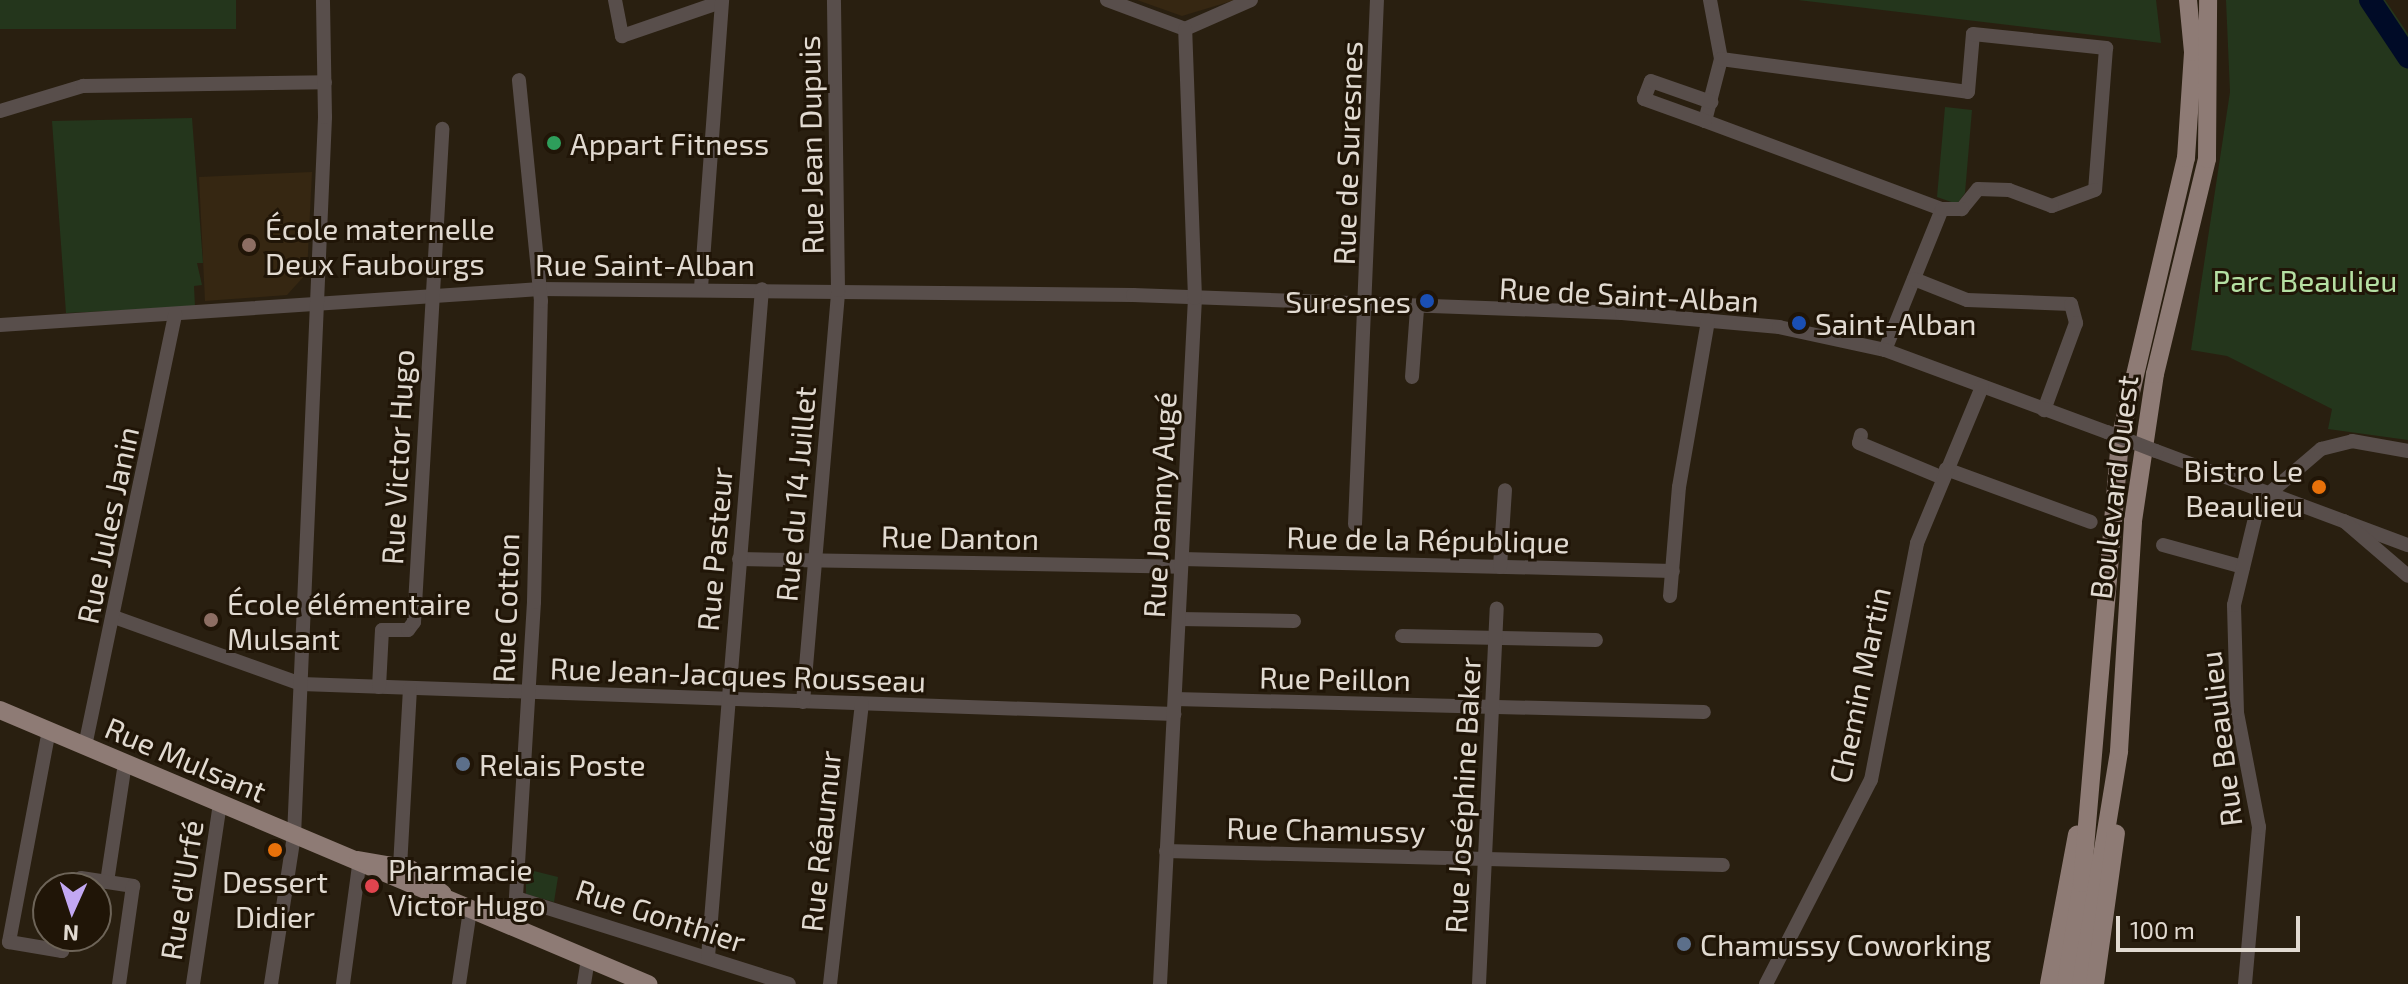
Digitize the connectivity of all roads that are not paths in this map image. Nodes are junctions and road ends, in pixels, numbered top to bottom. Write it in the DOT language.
graph roads {
  1 [pos="323,0"];
  2 [pos="615,0"];
  3 [pos="834,0"];
  4 [pos="1107,0"];
  5 [pos="1251,0"];
  6 [pos="1377,0"];
  7 [pos="1710,0"];
  8 [pos="2188,0"];
  9 [pos="2208,0"];
  10 [pos="722,1"];
  11 [pos="1185,29"];
  12 [pos="1721,59"];
  13 [pos="519,80"];
  14 [pos="325,82"];
  15 [pos="1711,102"];
  16 [pos="0,111"];
  17 [pos="1705,121"];
  18 [pos="442,129"];
  19 [pos="1942,209"];
  20 [pos="1914,279"];
  21 [pos="701,288"];
  22 [pos="540,289"];
  23 [pos="762,289"];
  24 [pos="838,290"];
  25 [pos="433,295"];
  26 [pos="1195,298"];
  27 [pos="316,303"];
  28 [pos="1369,307"];
  29 [pos="1417,309"];
  30 [pos="175,314"];
  31 [pos="1708,321"];
  32 [pos="0,325"];
  33 [pos="1885,350"];
  34 [pos="1412,377"];
  35 [pos="1982,387"];
  36 [pos="2044,410"];
  37 [pos="1861,435"];
  38 [pos="2408,451"];
  39 [pos="1945,473"];
  40 [pos="1505,490"];
  41 [pos="2269,494"];
  42 [pos="2344,521"];
  43 [pos="2091,522"];
  44 [pos="1355,524"];
  45 [pos="2163,545"];
  46 [pos="2408,545"];
  47 [pos="739,559"];
  48 [pos="814,561"];
  49 [pos="1182,563"];
  50 [pos="1500,567"];
  51 [pos="2243,567"];
  52 [pos="1673,571"];
  53 [pos="2408,576"];
  54 [pos="1670,596"];
  55 [pos="1497,608"];
  56 [pos="114,617"];
  57 [pos="1179,619"];
  58 [pos="1294,621"];
  59 [pos="1402,636"];
  60 [pos="1496,638"];
  61 [pos="1596,640"];
  62 [pos="301,684"];
  63 [pos="379,687"];
  64 [pos="410,688"];
  65 [pos="528,694"];
  66 [pos="728,699"];
  67 [pos="803,702"];
  68 [pos="862,704"];
  69 [pos="1174,707"];
  70 [pos="1493,708"];
  71 [pos="0,710"];
  72 [pos="1704,712"];
  73 [pos="49,730"];
  74 [pos="85,746"];
  75 [pos="2119,751"];
  76 [pos="2094,755"];
  77 [pos="125,763"];
  78 [pos="220,804"];
  79 [pos="294,836"];
  80 [pos="1166,851"];
  81 [pos="1486,858"];
  82 [pos="354,863"];
  83 [pos="1723,865"];
  84 [pos="109,872"];
  85 [pos="399,873"];
  86 [pos="112,883"];
  87 [pos="516,898"];
  88 [pos="462,906"];
  89 [pos="514,929"];
  90 [pos="32,946"];
  91 [pos="708,957"];
  92 [pos="588,958"];
  93 [pos="119,984"];
  94 [pos="193,984"];
  95 [pos="271,984"];
  96 [pos="343,984"];
  97 [pos="459,984"];
  98 [pos="584,984"];
  99 [pos="648,984"];
  100 [pos="789,984"];
  101 [pos="830,984"];
  102 [pos="1160,984"];
  103 [pos="1479,984"];
  104 [pos="1766,984"];
  105 [pos="2049,984"];
  106 [pos="2066,984"];
  107 [pos="2081,984"];
  108 [pos="2095,984"];
  109 [pos="2245,984"];
  1 -- 14 [label="street"];
  2 -- 10 [label="street"];
  3 -- 24 [label="street, Rue Jean Dupuis"];
  4 -- 11 [label="street"];
  5 -- 11 [label="street"];
  6 -- 28 [label="street, Rue de Suresnes"];
  7 -- 12 [label="street"];
  8 -- 76 [label="main road, Boulevard Ouest"];
  9 -- 75 [label="main road, Boulevard Ouest"];
  10 -- 21 [label="street"];
  11 -- 26 [label="street, Rue Joanny Augé"];
  12 -- 15 [label="street"];
  12 -- 19 [label="street"];
  13 -- 22 [label="street, Rue Cotton"];
  14 -- 16 [label="street"];
  14 -- 27 [label="street"];
  15 -- 17 [label="street"];
  15 -- 17 [label="street"];
  17 -- 19 [label="street"];
  18 -- 25 [label="street"];
  19 -- 20 [label="street"];
  20 -- 33 [label="street"];
  20 -- 36 [label="street"];
  21 -- 22 [label="street, Rue Saint-Alban"];
  21 -- 23 [label="street, Rue Saint-Alban"];
  22 -- 25 [label="street, Rue Saint-Alban"];
  22 -- 65 [label="street, Rue Cotton"];
  23 -- 24 [label="street, Rue Saint-Alban"];
  23 -- 47 [label="street, Rue Pasteur"];
  24 -- 26 [label="street, Rue Saint-Alban"];
  24 -- 48 [label="street, Rue du 14 Juillet"];
  25 -- 27 [label="street, Rue Saint-Alban"];
  25 -- 63 [label="street, Rue Victor Hugo"];
  26 -- 28 [label="street, Rue de Saint-Alban"];
  26 -- 49 [label="street, Rue Joanny Augé"];
  27 -- 30 [label="street, Rue Saint-Alban"];
  27 -- 62 [label="street"];
  28 -- 29 [label="street, Rue de Saint-Alban"];
  28 -- 44 [label="street, Rue de Suresnes"];
  29 -- 31 [label="street, Rue de Saint-Alban"];
  29 -- 34 [label="street"];
  30 -- 32 [label="street, Rue Saint-Alban"];
  30 -- 56 [label="street, Rue Jules Janin"];
  31 -- 33 [label="street, Rue de Saint-Alban"];
  31 -- 52 [label="street"];
  33 -- 35 [label="street, Rue de Saint-Alban"];
  35 -- 36 [label="street, Rue de Saint-Alban"];
  35 -- 39 [label="street, Chemin Martin"];
  36 -- 41 [label="street, Rue de Saint-Alban, bridge"];
  37 -- 39 [label="street"];
  38 -- 41 [label="street"];
  39 -- 43 [label="street"];
  39 -- 104 [label="street, Chemin Martin"];
  40 -- 50 [label="street"];
  41 -- 42 [label="street, Rue de Saint-Alban"];
  41 -- 51 [label="street, Rue Beaulieu"];
  42 -- 46 [label="street, Rue de Saint-Alban"];
  42 -- 53 [label="street"];
  45 -- 51 [label="street"];
  47 -- 48 [label="street, Rue Danton"];
  47 -- 66 [label="street, Rue Pasteur"];
  48 -- 49 [label="street, Rue Danton"];
  48 -- 67 [label="street, Rue du 14 Juillet"];
  49 -- 50 [label="street, Rue de la République"];
  49 -- 57 [label="street, Rue Joanny Augé"];
  50 -- 52 [label="street, Rue de la République"];
  51 -- 109 [label="street, Rue Beaulieu"];
  52 -- 54 [label="street"];
  55 -- 60 [label="street, Rue Joséphine Baker"];
  56 -- 62 [label="street, Rue Jean-Jacques Rousseau"];
  56 -- 74 [label="street, Rue Jules Janin"];
  57 -- 58 [label="street"];
  57 -- 69 [label="street, Rue Joanny Augé"];
  59 -- 60 [label="street"];
  60 -- 61 [label="street"];
  60 -- 70 [label="street, Rue Joséphine Baker"];
  62 -- 63 [label="street, Rue Jean-Jacques Rousseau"];
  62 -- 79 [label="street"];
  63 -- 64 [label="street, Rue Jean-Jacques Rousseau"];
  64 -- 65 [label="street, Rue Jean-Jacques Rousseau"];
  64 -- 85 [label="street"];
  65 -- 66 [label="street, Rue Jean-Jacques Rousseau"];
  65 -- 87 [label="street, Rue Cotton"];
  66 -- 67 [label="street, Rue Jean-Jacques Rousseau"];
  66 -- 91 [label="street, Rue Pasteur"];
  67 -- 68 [label="street, Rue Jean-Jacques Rousseau"];
  68 -- 69 [label="street, Rue Jean-Jacques Rousseau"];
  68 -- 101 [label="street, Rue Réaumur"];
  69 -- 70 [label="street, Rue Peillon"];
  69 -- 80 [label="street, Rue Joanny Augé"];
  70 -- 72 [label="street, Rue Peillon"];
  70 -- 81 [label="street, Rue Joséphine Baker"];
  71 -- 73 [label="main road, Rue Mulsant"];
  73 -- 74 [label="main road, Rue Mulsant"];
  73 -- 90 [label="street"];
  74 -- 77 [label="main road, Rue Mulsant"];
  75 -- 107 [label="main road, Boulevard Ouest"];
  75 -- 108 [label="main road"];
  76 -- 105 [label="main road"];
  76 -- 106 [label="main road, Boulevard Ouest"];
  77 -- 78 [label="main road, Rue Mulsant"];
  77 -- 84 [label="street"];
  78 -- 79 [label="main road, Rue Mulsant"];
  78 -- 94 [label="street, Rue d'Urfé"];
  79 -- 82 [label="main road, Rue Mulsant"];
  79 -- 95 [label="street"];
  80 -- 81 [label="street, Rue Chamussy"];
  80 -- 102 [label="street, Rue Joanny Augé"];
  81 -- 83 [label="street, Rue Chamussy"];
  81 -- 103 [label="street, Rue Joséphine Baker"];
  82 -- 85 [label="main road, Rue Mulsant"];
  82 -- 96 [label="street"];
  85 -- 88 [label="main road, Rue Mulsant"];
  86 -- 93 [label="street"];
  87 -- 89 [label="street, Rue Cotton"];
  87 -- 91 [label="street, Rue Gonthier"];
  88 -- 89 [label="main road, Rue Mulsant"];
  88 -- 97 [label="street"];
  89 -- 92 [label="main road, Rue Mulsant"];
  91 -- 100 [label="street, Rue Gonthier"];
  92 -- 98 [label="street"];
  92 -- 99 [label="main road, Rue Mulsant"];
}
